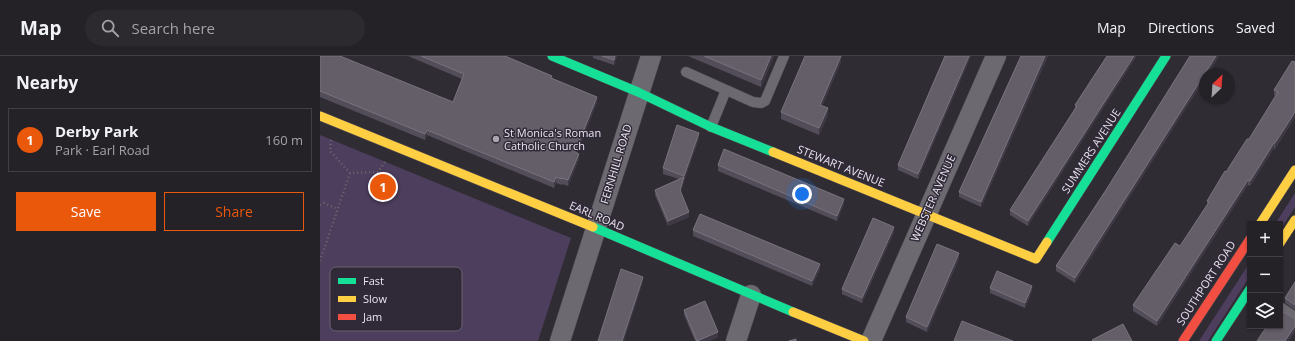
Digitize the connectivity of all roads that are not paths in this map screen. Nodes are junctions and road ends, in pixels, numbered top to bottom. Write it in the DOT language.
graph roads {
  1 [pos="552,56"];
  2 [pos="651,56"];
  3 [pos="784,56"];
  4 [pos="996,56"];
  5 [pos="1166,56"];
  6 [pos="686,72"];
  7 [pos="726,90"];
  8 [pos="638,92"];
  9 [pos="320,116"];
  10 [pos="711,127"];
  11 [pos="1295,170"];
  12 [pos="926,214"];
  13 [pos="1295,220"];
  14 [pos="1262,221"];
  15 [pos="597,229"];
  16 [pos="1283,238"];
  17 [pos="1247,244"];
  18 [pos="1036,259"];
  19 [pos="1247,293"];
  20 [pos="751,295"];
  21 [pos="1283,309"];
  22 [pos="1295,317"];
  23 [pos="560,341"];
  24 [pos="736,341"];
  25 [pos="864,341"];
  26 [pos="871,341"];
  27 [pos="1183,341"];
  28 [pos="1216,341"];
  1 -- 8 [label="street, STEWART AVENUE"];
  2 -- 8 [label="street, FERNHILL ROAD"];
  3 -- 7 [label="lane"];
  4 -- 12 [label="street, WEBSTER AVENUE"];
  5 -- 18 [label="street, SUMMERS AVENUE"];
  6 -- 7 [label="lane"];
  7 -- 10 [label="lane"];
  8 -- 10 [label="street, STEWART AVENUE"];
  8 -- 15 [label="street, FERNHILL ROAD"];
  9 -- 15 [label="street, EARL ROAD"];
  10 -- 12 [label="street, STEWART AVENUE"];
  11 -- 14 [label="street"];
  12 -- 18 [label="street, STEWART AVENUE"];
  12 -- 26 [label="street, WEBSTER AVENUE"];
  13 -- 16 [label="street"];
  15 -- 20 [label="street, EARL ROAD"];
  15 -- 23 [label="street, FERNHILL ROAD"];
  17 -- 27 [label="street, SOUTHPORT ROAD"];
  19 -- 28 [label="street"];
  20 -- 24 [label="street"];
  20 -- 25 [label="street, EARL ROAD"];
  21 -- 22 [label="lane"];
}
